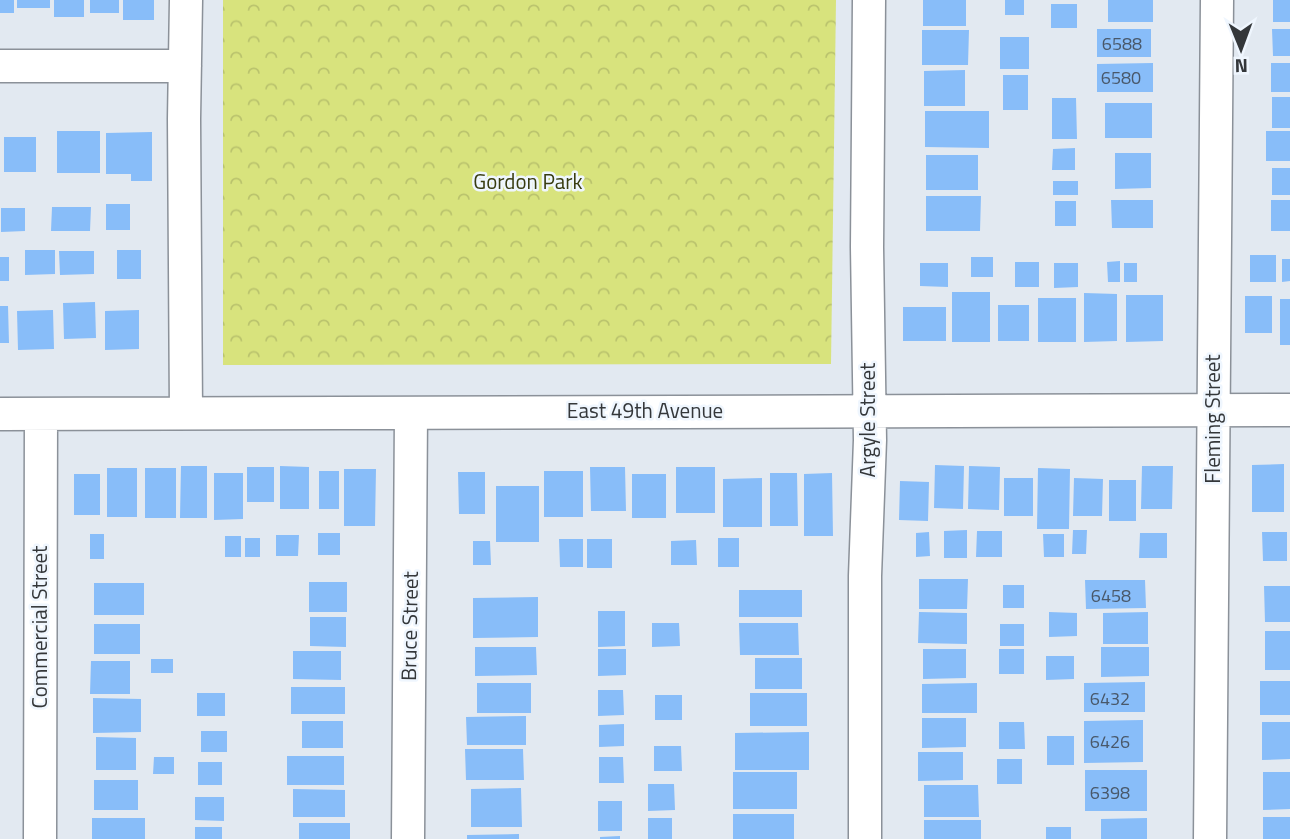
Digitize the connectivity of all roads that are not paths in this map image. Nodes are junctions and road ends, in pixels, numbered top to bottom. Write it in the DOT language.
graph roads {
  1 [pos="186,0"];
  2 [pos="869,0"];
  3 [pos="1217,0"];
  4 [pos="0,66"];
  5 [pos="185,66"];
  6 [pos="1213,410"];
  7 [pos="1290,410"];
  8 [pos="869,411"];
  9 [pos="411,412"];
  10 [pos="186,413"];
  11 [pos="0,414"];
  12 [pos="41,414"];
  13 [pos="40,839"];
  14 [pos="408,839"];
  15 [pos="865,839"];
  16 [pos="1210,839"];
  1 -- 5 [label="street"];
  2 -- 8 [label="street, Argyle Street"];
  3 -- 6 [label="street, Fleming Street"];
  4 -- 5 [label="street"];
  5 -- 10 [label="street"];
  6 -- 7 [label="street, East 49th Avenue"];
  6 -- 8 [label="street, East 49th Avenue"];
  6 -- 16 [label="street, Fleming Street"];
  8 -- 9 [label="street, East 49th Avenue"];
  8 -- 15 [label="street, Argyle Street"];
  9 -- 10 [label="street, East 49th Avenue"];
  9 -- 14 [label="street, Bruce Street"];
  10 -- 12 [label="street, East 49th Avenue"];
  11 -- 12 [label="street, East 49th Avenue"];
  12 -- 13 [label="street, Commercial Street"];
}
